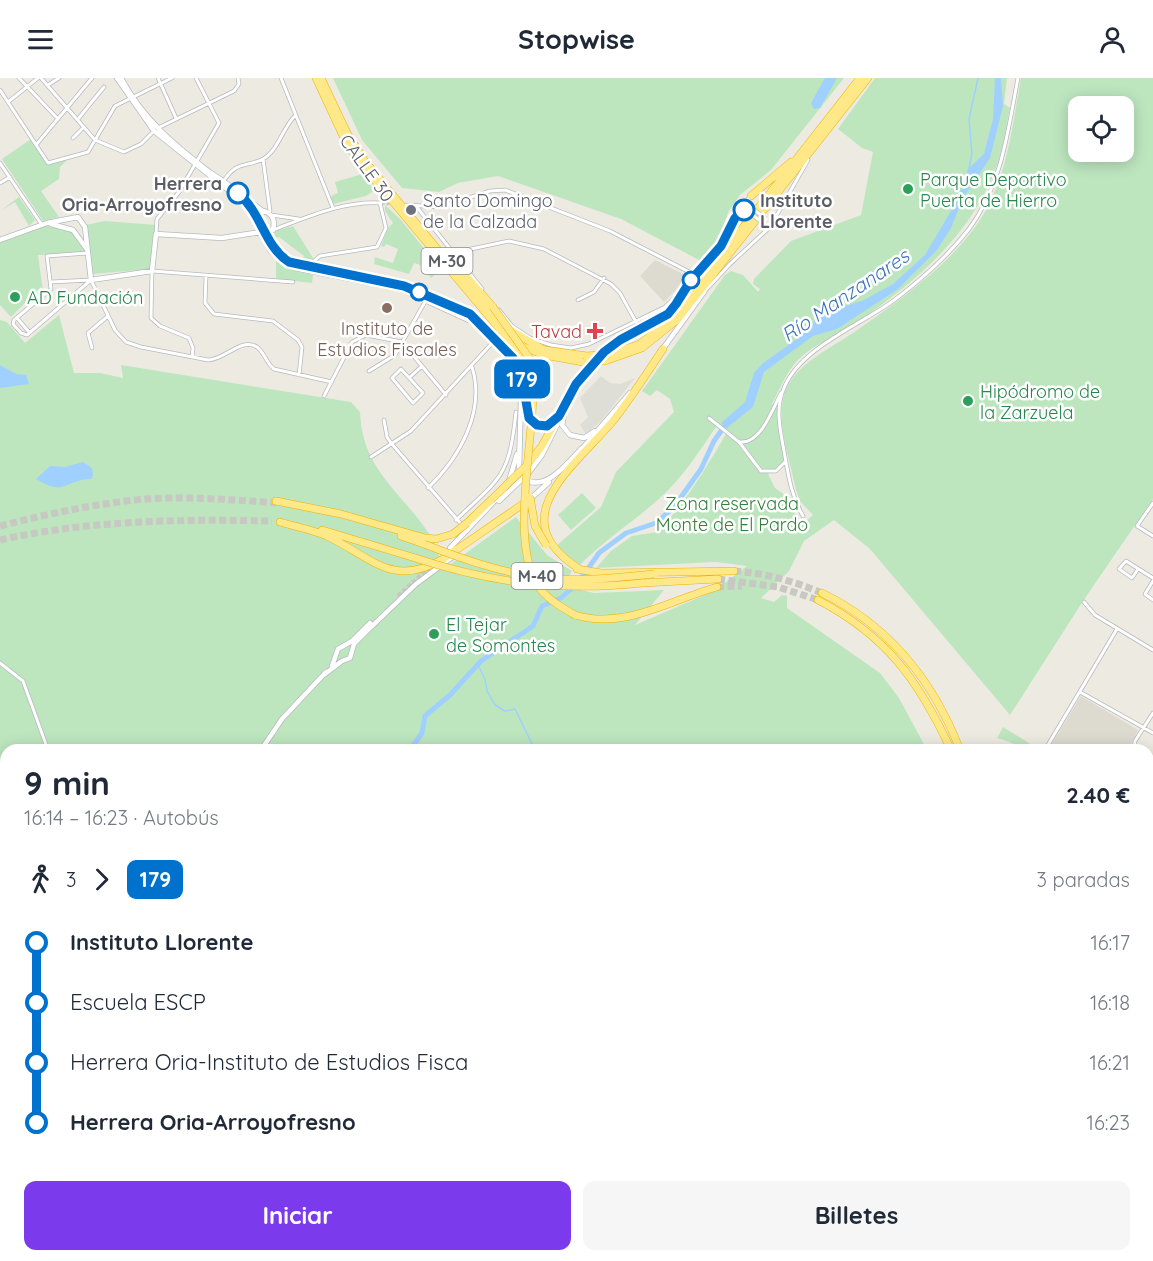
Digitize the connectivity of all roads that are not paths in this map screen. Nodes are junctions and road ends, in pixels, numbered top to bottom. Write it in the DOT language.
graph roads {
  1 [pos="19,78"];
  2 [pos="40,78"];
  3 [pos="59,78"];
  4 [pos="92,78"];
  5 [pos="119,78"];
  6 [pos="158,78"];
  7 [pos="172,78"];
  8 [pos="196,78"];
  9 [pos="238,78"];
  10 [pos="281,78"];
  11 [pos="316,78"];
  12 [pos="322,78"];
  13 [pos="860,78"];
  14 [pos="868,78"];
  15 [pos="1018,78"];
  16 [pos="160,84"];
  17 [pos="48,85"];
  18 [pos="27,87"];
  19 [pos="104,87"];
  20 [pos="0,90"];
  21 [pos="130,98"];
  22 [pos="8,102"];
  23 [pos="208,103"];
  24 [pos="68,108"];
  25 [pos="295,116"];
  26 [pos="58,118"];
  27 [pos="176,118"];
  28 [pos="78,119"];
  29 [pos="298,125"];
  30 [pos="84,127"];
  31 [pos="286,127"];
  32 [pos="821,129"];
  33 [pos="155,130"];
  34 [pos="73,138"];
  35 [pos="95,140"];
  36 [pos="36,145"];
  37 [pos="814,149"];
  38 [pos="263,159"];
  39 [pos="808,160"];
  40 [pos="0,163"];
  41 [pos="196,163"];
  42 [pos="10,177"];
  43 [pos="223,182"];
  44 [pos="0,183"];
  45 [pos="239,194"];
  46 [pos="751,196"];
  47 [pos="404,205"];
  48 [pos="416,206"];
  49 [pos="421,206"];
  50 [pos="333,208"];
  51 [pos="422,212"];
  52 [pos="268,213"];
  53 [pos="72,217"];
  54 [pos="257,217"];
  55 [pos="777,217"];
  56 [pos="280,218"];
  57 [pos="735,218"];
  58 [pos="81,220"];
  59 [pos="288,221"];
  60 [pos="764,221"];
  61 [pos="43,224"];
  62 [pos="280,227"];
  63 [pos="72,229"];
  64 [pos="273,230"];
  65 [pos="261,232"];
  66 [pos="156,234"];
  67 [pos="762,236"];
  68 [pos="0,240"];
  69 [pos="88,252"];
  70 [pos="452,253"];
  71 [pos="312,268"];
  72 [pos="152,271"];
  73 [pos="701,272"];
  74 [pos="206,275"];
  75 [pos="694,276"];
  76 [pos="604,278"];
  77 [pos="91,280"];
  78 [pos="51,282"];
  79 [pos="293,282"];
  80 [pos="709,282"];
  81 [pos="688,284"];
  82 [pos="704,292"];
  83 [pos="683,299"];
  84 [pos="426,300"];
  85 [pos="578,300"];
  86 [pos="668,314"];
  87 [pos="108,316"];
  88 [pos="17,318"];
  89 [pos="636,322"];
  90 [pos="494,325"];
  91 [pos="30,333"];
  92 [pos="494,341"];
  93 [pos="402,342"];
  94 [pos="92,348"];
  95 [pos="663,349"];
  96 [pos="192,357"];
  97 [pos="607,357"];
  98 [pos="585,359"];
  99 [pos="422,366"];
  100 [pos="472,367"];
  101 [pos="369,371"];
  102 [pos="299,375"];
  103 [pos="409,377"];
  104 [pos="332,382"];
  105 [pos="783,388"];
  106 [pos="535,393"];
  107 [pos="446,395"];
  108 [pos="324,396"];
  109 [pos="569,398"];
  110 [pos="516,412"];
  111 [pos="560,413"];
  112 [pos="709,418"];
  113 [pos="384,420"];
  114 [pos="606,422"];
  115 [pos="520,425"];
  116 [pos="754,440"];
  117 [pos="739,442"];
  118 [pos="391,443"];
  119 [pos="582,448"];
  120 [pos="748,453"];
  121 [pos="371,457"];
  122 [pos="786,462"];
  123 [pos="527,475"];
  124 [pos="521,480"];
  125 [pos="428,488"];
  126 [pos="1153,503"];
  127 [pos="523,504"];
  128 [pos="803,516"];
  129 [pos="482,517"];
  130 [pos="456,520"];
  131 [pos="474,525"];
  132 [pos="1153,536"];
  133 [pos="459,540"];
  134 [pos="450,548"];
  135 [pos="1138,568"];
  136 [pos="581,570"];
  137 [pos="734,571"];
  138 [pos="654,573"];
  139 [pos="1153,579"];
  140 [pos="398,596"];
  141 [pos="1153,600"];
  142 [pos="1084,602"];
  143 [pos="1117,629"];
  144 [pos="346,646"];
  145 [pos="351,650"];
  146 [pos="1153,650"];
  147 [pos="340,659"];
  148 [pos="0,663"];
  149 [pos="1080,692"];
  150 [pos="1153,713"];
  151 [pos="1143,728"];
  152 [pos="1153,733"];
  153 [pos="46,744"];
  154 [pos="265,744"];
  155 [pos="948,744"];
  156 [pos="957,744"];
  157 [pos="1049,744"];
  158 [pos="1135,744"];
  1 -- 18 [label="street"];
  2 -- 17 [label="street"];
  2 -- 18 [label="street"];
  3 -- 17 [label="street"];
  4 -- 24 [label="street"];
  5 -- 21 [label="street"];
  6 -- 16 [label="street"];
  7 -- 16 [label="street"];
  8 -- 23 [label="street"];
  9 -- 23 [label="street"];
  10 -- 25 [label="street"];
  11 -- 90 [label="highway, CALLE 30 / M-30"];
  12 -- 47 [label="highway, CALLE 30 / M-30"];
  13 -- 32 [label="highway, CALLE 30 / M-30"];
  14 -- 37 [label="highway, CALLE 30 / M-30"];
  15 -- 105 [label="street"];
  16 -- 21 [label="street"];
  16 -- 27 [label="street"];
  17 -- 24 [label="street"];
  18 -- 22 [label="street"];
  18 -- 26 [label="street"];
  19 -- 28 [label="street"];
  20 -- 22 [label="street"];
  21 -- 33 [label="street"];
  21 -- 35 [label="street"];
  22 -- 36 [label="street"];
  23 -- 27 [label="street"];
  23 -- 41 [label="street"];
  24 -- 26 [label="street"];
  24 -- 28 [label="street"];
  25 -- 29 [label="street"];
  25 -- 31 [label="street"];
  26 -- 36 [label="street"];
  27 -- 33 [label="street"];
  28 -- 30 [label="street"];
  29 -- 31 [label="street"];
  29 -- 50 [label="street"];
  30 -- 34 [label="street"];
  30 -- 35 [label="street"];
  31 -- 38 [label="street"];
  32 -- 46 [label="highway"];
  32 -- 83 [label="highway, CALLE 30 / M-30"];
  33 -- 35 [label="street"];
  33 -- 41 [label="street"];
  35 -- 36 [label="street"];
  37 -- 39 [label="highway"];
  37 -- 80 [label="highway, CALLE 30 / M-30"];
  38 -- 43 [label="street"];
  38 -- 52 [label="street"];
  39 -- 55 [label="street"];
  40 -- 42 [label="street"];
  41 -- 43 [label="street"];
  41 -- 54 [label="street"];
  41 -- 66 [label="street"];
  42 -- 44 [label="street"];
  42 -- 61 [label="street"];
  43 -- 45 [label="street"];
  45 -- 52 [label="street"];
  45 -- 54 [label="street"];
  46 -- 57 [label="street"];
  46 -- 60 [label="street, bridge"];
  47 -- 48 [label="street"];
  47 -- 98 [label="highway, CALLE 30 / M-30"];
  47 -- 106 [label="highway, bridge"];
  48 -- 49 [label="street"];
  48 -- 51 [label="street"];
  49 -- 51 [label="street"];
  49 -- 75 [label="street"];
  50 -- 59 [label="street"];
  50 -- 71 [label="street"];
  51 -- 70 [label="street"];
  52 -- 54 [label="street"];
  52 -- 56 [label="street"];
  52 -- 64 [label="street"];
  53 -- 58 [label="street"];
  53 -- 61 [label="street"];
  53 -- 63 [label="street"];
  54 -- 65 [label="street"];
  55 -- 60 [label="street"];
  55 -- 67 [label="street"];
  56 -- 59 [label="street"];
  56 -- 62 [label="street"];
  57 -- 60 [label="street, bridge"];
  57 -- 73 [label="street"];
  58 -- 63 [label="street"];
  58 -- 69 [label="street"];
  59 -- 62 [label="street"];
  60 -- 67 [label="street"];
  61 -- 63 [label="street"];
  61 -- 68 [label="street"];
  62 -- 64 [label="street"];
  63 -- 69 [label="street"];
  64 -- 65 [label="street"];
  65 -- 66 [label="street"];
  65 -- 71 [label="street"];
  65 -- 84 [label="street"];
  66 -- 72 [label="street"];
  67 -- 82 [label="street"];
  69 -- 77 [label="street"];
  69 -- 78 [label="street"];
  70 -- 76 [label="street"];
  70 -- 89 [label="street"];
  71 -- 111 [label="street"];
  72 -- 74 [label="street"];
  72 -- 77 [label="street"];
  72 -- 96 [label="street"];
  73 -- 75 [label="street"];
  73 -- 83 [label="street"];
  74 -- 79 [label="street"];
  74 -- 102 [label="street"];
  75 -- 81 [label="street"];
  76 -- 85 [label="street"];
  76 -- 89 [label="street"];
  77 -- 78 [label="street"];
  77 -- 87 [label="street"];
  77 -- 91 [label="street"];
  78 -- 88 [label="street"];
  80 -- 82 [label="highway"];
  80 -- 97 [label="highway, CALLE 30 / M-30"];
  81 -- 83 [label="street"];
  81 -- 89 [label="street"];
  82 -- 95 [label="street"];
  83 -- 86 [label="highway"];
  83 -- 97 [label="highway, CALLE 30 / M-30"];
  84 -- 92 [label="street"];
  84 -- 93 [label="street"];
  86 -- 109 [label="street"];
  87 -- 94 [label="street"];
  87 -- 96 [label="street"];
  88 -- 91 [label="street"];
  88 -- 91 [label="street"];
  90 -- 98 [label="highway, CALLE 30 / M-30"];
  90 -- 106 [label="highway"];
  92 -- 100 [label="street"];
  92 -- 115 [label="street"];
  93 -- 99 [label="street"];
  93 -- 101 [label="street"];
  93 -- 104 [label="street"];
  95 -- 114 [label="street"];
  95 -- 136 [label="highway"];
  96 -- 102 [label="street"];
  97 -- 98 [label="highway, CALLE 30 / M-30, bridge"];
  99 -- 103 [label="street"];
  99 -- 107 [label="street"];
  100 -- 107 [label="street"];
  100 -- 125 [label="street"];
  102 -- 104 [label="street"];
  103 -- 103 [label="street"];
  104 -- 108 [label="street"];
  105 -- 116 [label="street"];
  105 -- 122 [label="street"];
  106 -- 127 [label="highway, M-40, bridge"];
  106 -- 136 [label="highway, bridge"];
  107 -- 118 [label="street"];
  109 -- 111 [label="street"];
  109 -- 114 [label="street"];
  110 -- 130 [label="street"];
  111 -- 123 [label="street"];
  111 -- 138 [label="highway, M-40, bridge"];
  112 -- 117 [label="street"];
  113 -- 118 [label="street"];
  114 -- 119 [label="street"];
  115 -- 119 [label="street"];
  115 -- 129 [label="street"];
  116 -- 117 [label="street"];
  116 -- 120 [label="street"];
  117 -- 120 [label="street"];
  118 -- 121 [label="street"];
  118 -- 125 [label="street"];
  119 -- 127 [label="street"];
  120 -- 122 [label="street"];
  122 -- 128 [label="street"];
  124 -- 129 [label="street"];
  125 -- 130 [label="street"];
  126 -- 132 [label="street"];
  127 -- 145 [label="street"];
  129 -- 131 [label="street"];
  130 -- 131 [label="street"];
  130 -- 133 [label="street"];
  131 -- 133 [label="street"];
  133 -- 134 [label="street"];
  135 -- 135 [label="street"];
  135 -- 139 [label="street"];
  136 -- 138 [label="highway, bridge"];
  137 -- 138 [label="highway, M-40"];
  139 -- 141 [label="street"];
  140 -- 144 [label="street"];
  142 -- 143 [label="street"];
  143 -- 146 [label="street"];
  143 -- 149 [label="street"];
  144 -- 145 [label="street"];
  144 -- 147 [label="street"];
  145 -- 147 [label="street"];
  147 -- 154 [label="street"];
  148 -- 153 [label="street"];
  149 -- 151 [label="street"];
  149 -- 157 [label="street"];
  150 -- 151 [label="street"];
  151 -- 152 [label="street"];
  151 -- 158 [label="street"];
  155 -- 156 [label="highway"];
}
